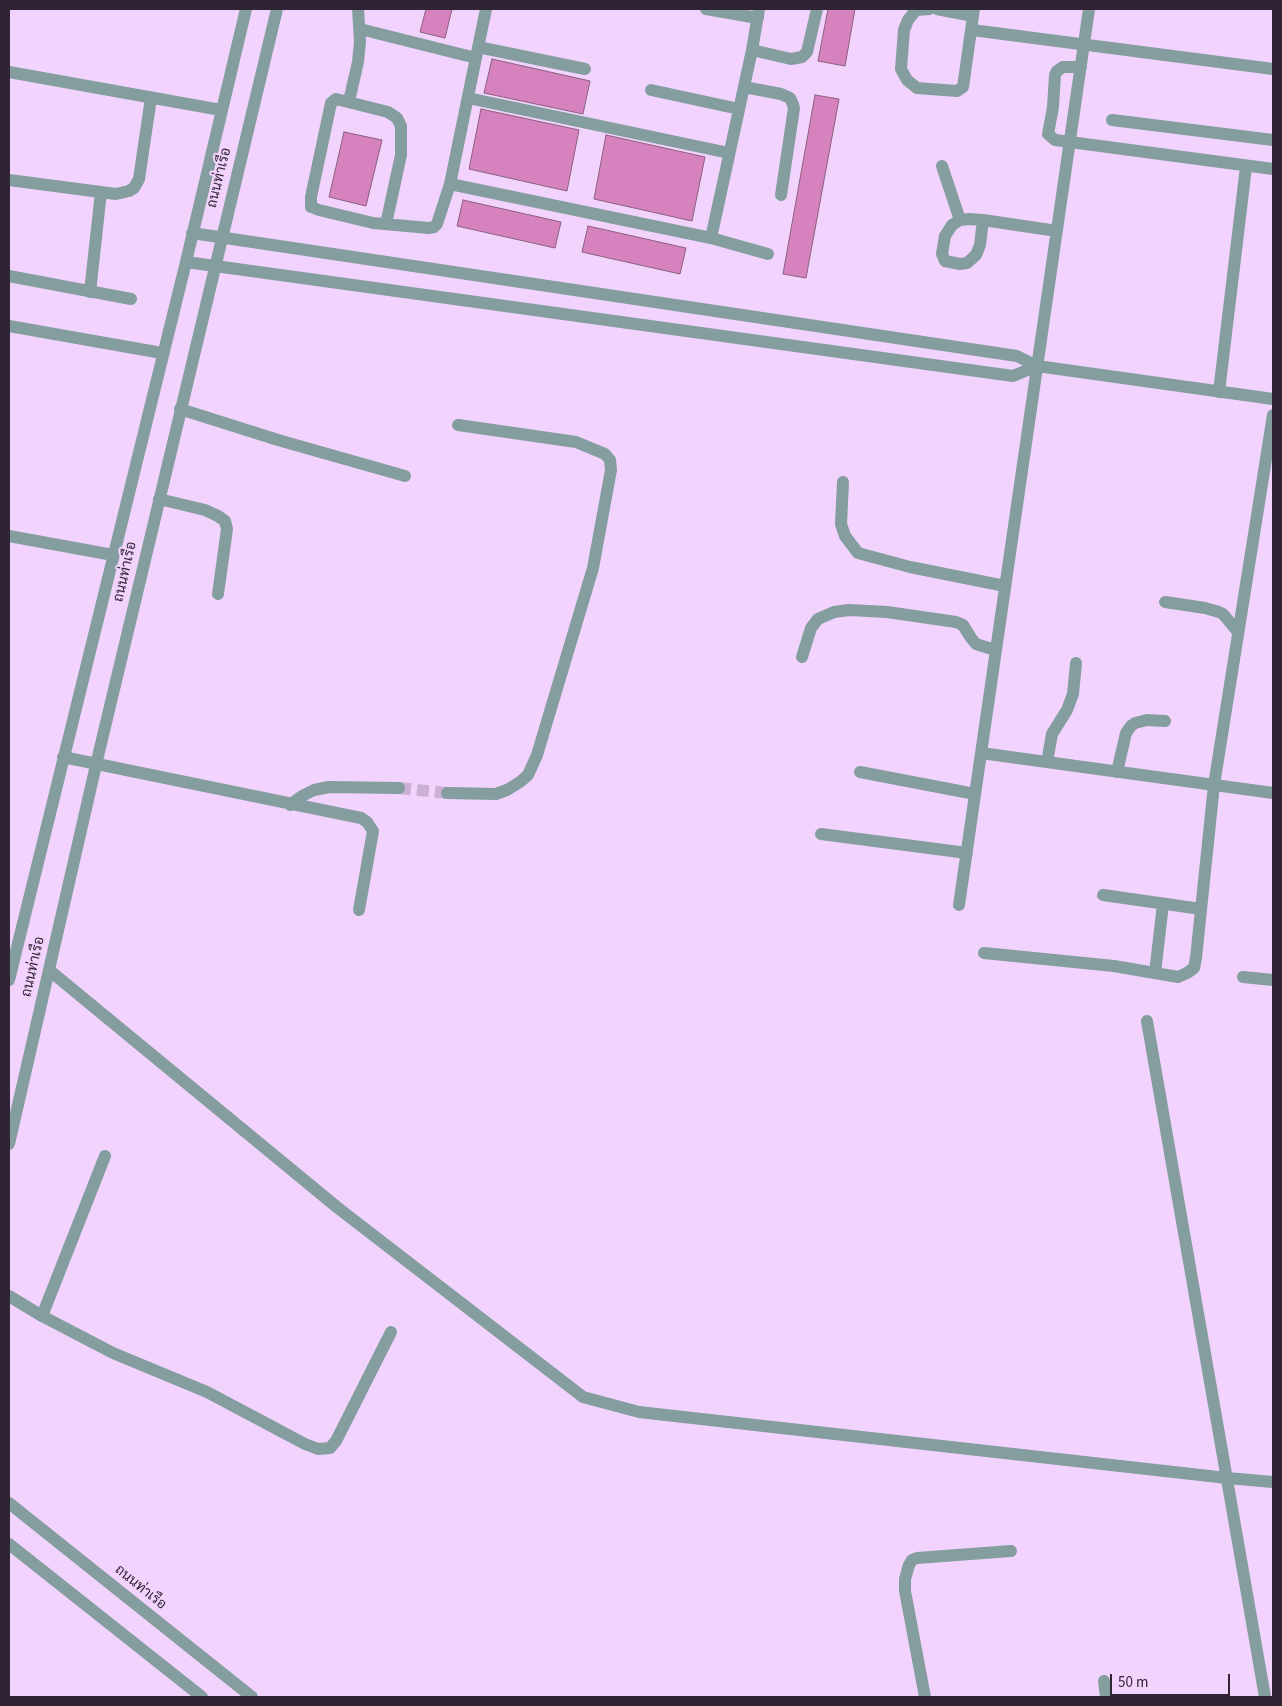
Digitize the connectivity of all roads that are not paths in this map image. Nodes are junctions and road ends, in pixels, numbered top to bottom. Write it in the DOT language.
graph roads {
  1 [pos="246,9"];
  2 [pos="277,9"];
  3 [pos="358,9"];
  4 [pos="486,9"];
  5 [pos="706,9"];
  6 [pos="816,9"];
  7 [pos="929,9"];
  8 [pos="937,9"];
  9 [pos="1089,9"];
  10 [pos="974,12"];
  11 [pos="758,13"];
  12 [pos="360,29"];
  13 [pos="972,30"];
  14 [pos="1084,44"];
  15 [pos="752,50"];
  16 [pos="477,52"];
  17 [pos="1081,67"];
  18 [pos="585,69"];
  19 [pos="1273,70"];
  20 [pos="9,72"];
  21 [pos="744,87"];
  22 [pos="651,90"];
  23 [pos="151,98"];
  24 [pos="468,98"];
  25 [pos="349,101"];
  26 [pos="740,108"];
  27 [pos="221,110"];
  28 [pos="1112,120"];
  29 [pos="1273,140"];
  30 [pos="1070,143"];
  31 [pos="729,153"];
  32 [pos="942,166"];
  33 [pos="1246,167"];
  34 [pos="1273,169"];
  35 [pos="9,180"];
  36 [pos="450,184"];
  37 [pos="101,192"];
  38 [pos="781,195"];
  39 [pos="960,220"];
  40 [pos="983,220"];
  41 [pos="386,224"];
  42 [pos="1056,232"];
  43 [pos="192,234"];
  44 [pos="221,238"];
  45 [pos="711,238"];
  46 [pos="768,254"];
  47 [pos="186,262"];
  48 [pos="214,266"];
  49 [pos="9,276"];
  50 [pos="90,292"];
  51 [pos="131,299"];
  52 [pos="9,326"];
  53 [pos="162,353"];
  54 [pos="1036,366"];
  55 [pos="1219,392"];
  56 [pos="1273,399"];
  57 [pos="180,409"];
  58 [pos="1273,415"];
  59 [pos="458,425"];
  60 [pos="405,476"];
  61 [pos="843,482"];
  62 [pos="159,499"];
  63 [pos="9,536"];
  64 [pos="113,556"];
  65 [pos="1005,586"];
  66 [pos="218,594"];
  67 [pos="1165,602"];
  68 [pos="1238,632"];
  69 [pos="996,650"];
  70 [pos="802,657"];
  71 [pos="1076,663"];
  72 [pos="1165,721"];
  73 [pos="981,753"];
  74 [pos="63,757"];
  75 [pos="1047,762"];
  76 [pos="96,765"];
  77 [pos="860,772"];
  78 [pos="1117,772"];
  79 [pos="1214,785"];
  80 [pos="399,788"];
  81 [pos="447,793"];
  82 [pos="1273,793"];
  83 [pos="975,794"];
  84 [pos="290,805"];
  85 [pos="821,834"];
  86 [pos="966,853"];
  87 [pos="1103,896"];
  88 [pos="1164,904"];
  89 [pos="959,905"];
  90 [pos="1201,909"];
  91 [pos="360,910"];
  92 [pos="984,953"];
  93 [pos="49,970"];
  94 [pos="1154,973"];
  95 [pos="1243,977"];
  96 [pos="9,980"];
  97 [pos="1273,980"];
  98 [pos="1147,1021"];
  99 [pos="9,1144"];
  100 [pos="105,1156"];
  101 [pos="9,1296"];
  102 [pos="42,1316"];
  103 [pos="391,1332"];
  104 [pos="1227,1478"];
  105 [pos="1273,1482"];
  106 [pos="9,1503"];
  107 [pos="9,1544"];
  108 [pos="1011,1551"];
  109 [pos="1104,1681"];
  110 [pos="202,1697"];
  111 [pos="252,1697"];
  112 [pos="925,1697"];
  113 [pos="1106,1697"];
  114 [pos="1265,1697"];
  1 -- 27 [label="street, ถนนท่าเรือ"];
  2 -- 44 [label="street, ถนนท่าเรือ"];
  3 -- 12 [label="street"];
  4 -- 16 [label="street"];
  5 -- 11 [label="street"];
  6 -- 15 [label="street"];
  7 -- 13 [label="street"];
  8 -- 10 [label="street"];
  9 -- 14 [label="street"];
  10 -- 13 [label="street"];
  11 -- 15 [label="street"];
  12 -- 16 [label="street"];
  12 -- 25 [label="street"];
  13 -- 14 [label="street"];
  14 -- 17 [label="street"];
  14 -- 19 [label="street"];
  15 -- 21 [label="street"];
  16 -- 18 [label="street"];
  16 -- 24 [label="street"];
  17 -- 30 [label="street"];
  17 -- 30 [label="street"];
  20 -- 23 [label="street"];
  21 -- 26 [label="street"];
  21 -- 38 [label="street"];
  22 -- 26 [label="street"];
  23 -- 27 [label="street"];
  23 -- 37 [label="street"];
  24 -- 31 [label="street"];
  24 -- 36 [label="street"];
  25 -- 41 [label="street"];
  25 -- 41 [label="street"];
  26 -- 31 [label="street"];
  27 -- 43 [label="street, ถนนท่าเรือ"];
  28 -- 29 [label="street"];
  30 -- 33 [label="street"];
  30 -- 42 [label="street"];
  31 -- 45 [label="street"];
  32 -- 39 [label="street"];
  33 -- 34 [label="street"];
  33 -- 55 [label="street"];
  35 -- 37 [label="street"];
  36 -- 41 [label="street"];
  36 -- 45 [label="street"];
  37 -- 50 [label="street"];
  39 -- 40 [label="street"];
  39 -- 40 [label="street"];
  40 -- 42 [label="street"];
  42 -- 54 [label="street"];
  43 -- 44 [label="street"];
  43 -- 47 [label="street, ถนนท่าเรือ"];
  44 -- 48 [label="street, ถนนท่าเรือ"];
  44 -- 54 [label="street"];
  45 -- 46 [label="street"];
  47 -- 48 [label="street"];
  47 -- 53 [label="street, ถนนท่าเรือ"];
  48 -- 54 [label="street"];
  48 -- 57 [label="street, ถนนท่าเรือ"];
  49 -- 50 [label="street"];
  50 -- 51 [label="street"];
  52 -- 53 [label="street"];
  53 -- 64 [label="street, ถนนท่าเรือ"];
  54 -- 55 [label="street"];
  54 -- 65 [label="street"];
  55 -- 56 [label="street"];
  57 -- 60 [label="street"];
  57 -- 62 [label="street, ถนนท่าเรือ"];
  58 -- 68 [label="street"];
  59 -- 81 [label="street"];
  61 -- 65 [label="street"];
  62 -- 66 [label="street"];
  62 -- 76 [label="street, ถนนท่าเรือ"];
  63 -- 64 [label="street"];
  64 -- 74 [label="street, ถนนท่าเรือ"];
  65 -- 69 [label="street"];
  67 -- 68 [label="street"];
  68 -- 79 [label="street"];
  69 -- 70 [label="street"];
  69 -- 73 [label="street"];
  71 -- 75 [label="street"];
  72 -- 78 [label="street"];
  73 -- 75 [label="street"];
  73 -- 83 [label="street"];
  74 -- 76 [label="street"];
  74 -- 96 [label="street, ถนนท่าเรือ"];
  75 -- 78 [label="street"];
  76 -- 84 [label="street"];
  76 -- 93 [label="street, ถนนท่าเรือ"];
  77 -- 83 [label="street"];
  78 -- 79 [label="street"];
  79 -- 82 [label="street"];
  79 -- 90 [label="street"];
  80 -- 84 [label="street"];
  83 -- 86 [label="street"];
  84 -- 91 [label="street"];
  85 -- 86 [label="street"];
  86 -- 89 [label="street"];
  87 -- 88 [label="street"];
  88 -- 90 [label="street"];
  88 -- 94 [label="street"];
  90 -- 94 [label="street"];
  92 -- 94 [label="street"];
  93 -- 99 [label="street, ถนนท่าเรือ"];
  93 -- 104 [label="street"];
  95 -- 97 [label="street"];
  98 -- 104 [label="street"];
  100 -- 102 [label="street"];
  101 -- 102 [label="street"];
  102 -- 103 [label="street"];
  104 -- 105 [label="street"];
  104 -- 114 [label="street"];
  106 -- 111 [label="street, ถนนท่าเรือ"];
  107 -- 110 [label="street"];
  108 -- 112 [label="street"];
  109 -- 113 [label="street"];
}
